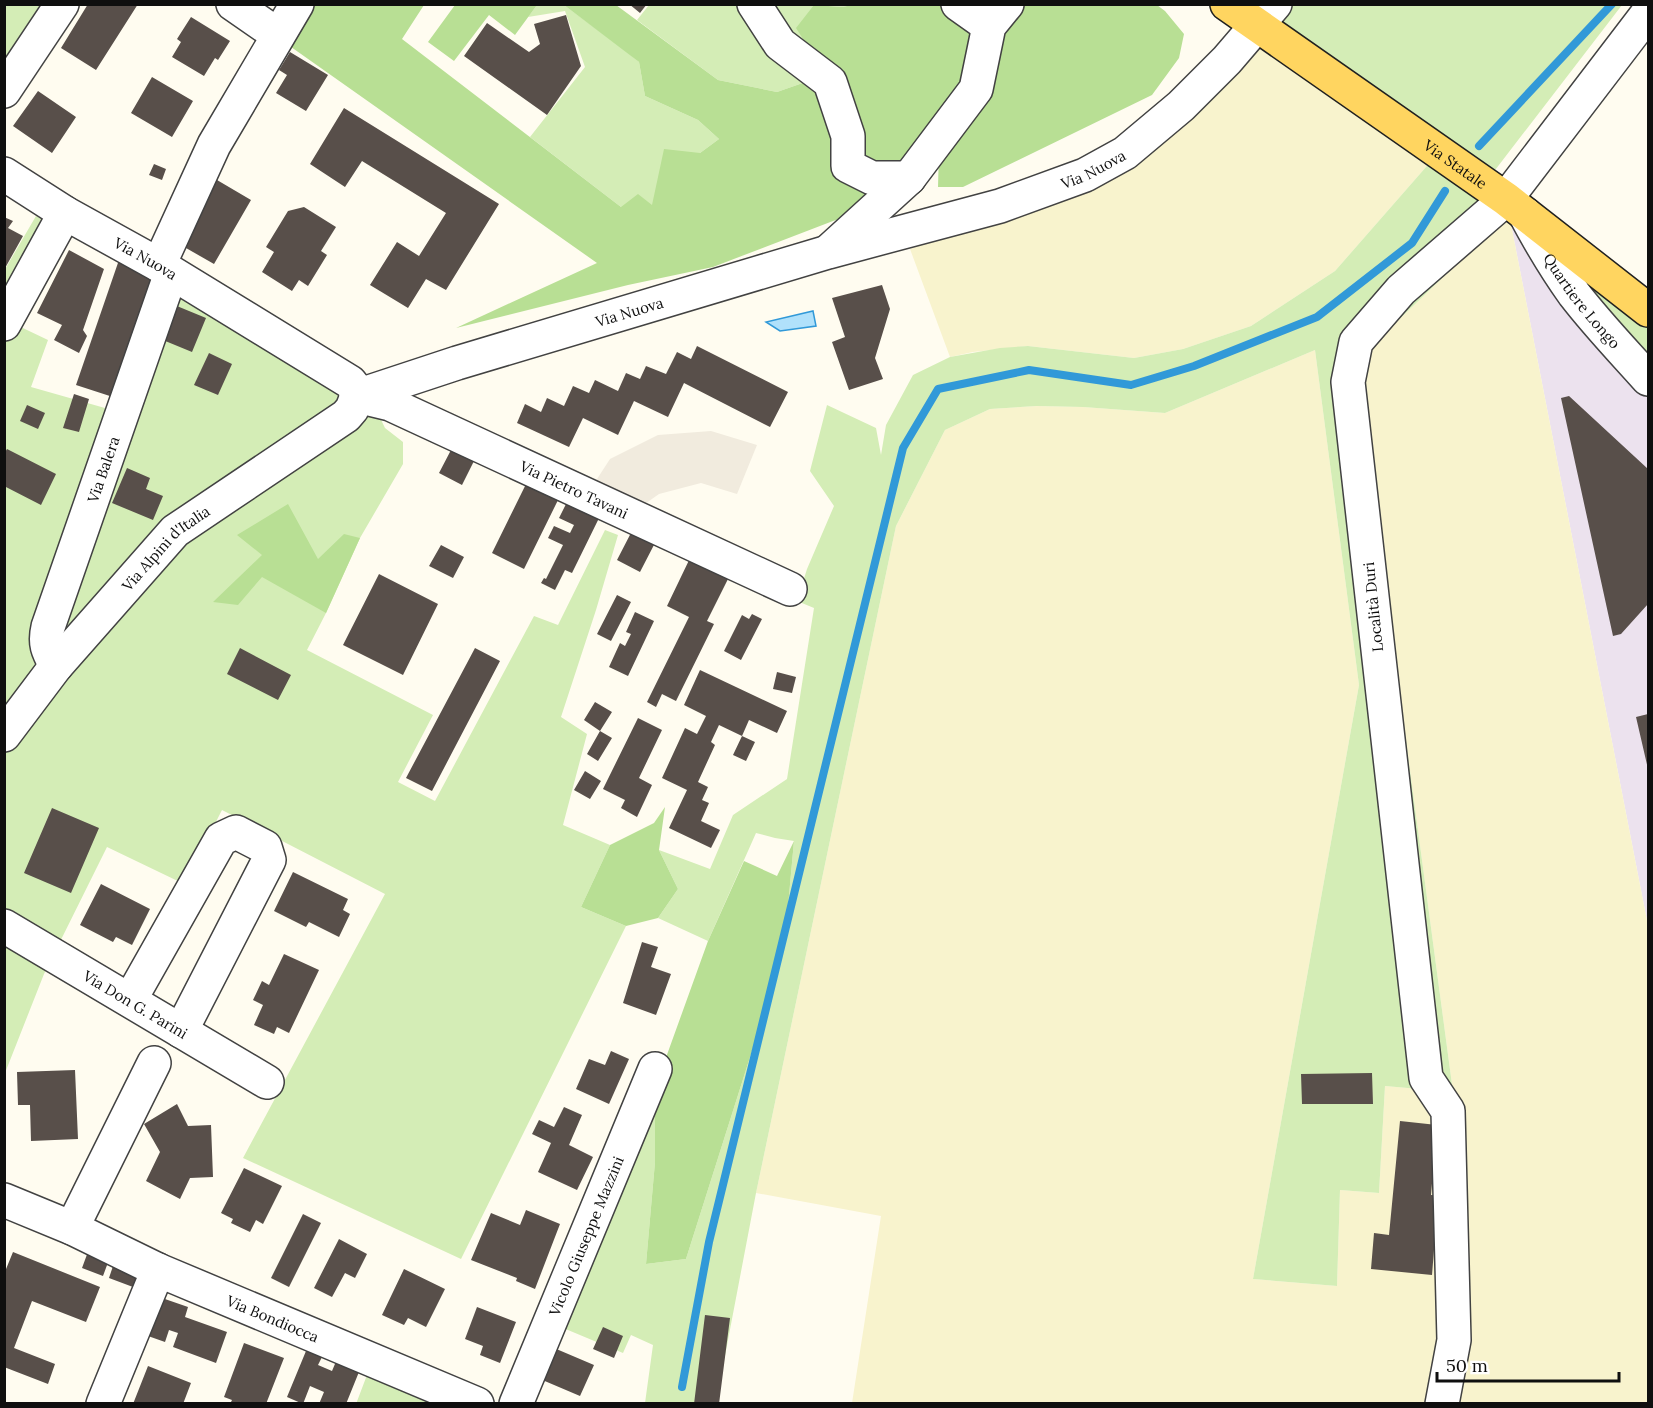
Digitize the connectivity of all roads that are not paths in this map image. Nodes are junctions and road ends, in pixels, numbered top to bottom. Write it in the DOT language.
graph roads {
  1 [pos="62,4"];
  2 [pos="233,4"];
  3 [pos="297,4"];
  4 [pos="754,4"];
  5 [pos="958,4"];
  6 [pos="1227,4"];
  7 [pos="1648,13"];
  8 [pos="998,15"];
  9 [pos="1265,15"];
  10 [pos="278,35"];
  11 [pos="4,91"];
  12 [pos="4,174"];
  13 [pos="909,178"];
  14 [pos="1516,207"];
  15 [pos="65,213"];
  16 [pos="828,252"];
  17 [pos="165,269"];
  18 [pos="1648,310"];
  19 [pos="4,324"];
  20 [pos="1648,379"];
  21 [pos="357,396"];
  22 [pos="790,589"];
  23 [pos="56,666"];
  24 [pos="4,735"];
  25 [pos="4,926"];
  26 [pos="130,1000"];
  27 [pos="181,1031"];
  28 [pos="154,1063"];
  29 [pos="655,1069"];
  30 [pos="267,1082"];
  31 [pos="4,1200"];
  32 [pos="72,1228"];
  33 [pos="158,1270"];
  34 [pos="103,1404"];
  35 [pos="477,1404"];
  36 [pos="516,1404"];
  37 [pos="1442,1404"];
  1 -- 11 [label="street"];
  2 -- 10 [label="street"];
  3 -- 10 [label="street, Via Balera"];
  4 -- 13 [label="street"];
  5 -- 8 [label="street"];
  6 -- 9 [label="main road, Via Statale"];
  7 -- 14 [label="street, Località Duri"];
  8 -- 13 [label="street"];
  9 -- 14 [label="main road, Via Statale"];
  9 -- 16 [label="street, Via Nuova"];
  10 -- 17 [label="street, Via Balera"];
  12 -- 15 [label="street, Via Nuova"];
  13 -- 16 [label="street"];
  14 -- 18 [label="main road, Via Statale"];
  14 -- 20 [label="street, Quartiere Longo"];
  14 -- 37 [label="street, Località Duri"];
  15 -- 17 [label="street, Via Nuova"];
  15 -- 19 [label="street"];
  16 -- 21 [label="street, Via Nuova"];
  17 -- 21 [label="street, Via Nuova"];
  17 -- 23 [label="street, Via Balera"];
  21 -- 22 [label="street, Via Pietro Tavani"];
  21 -- 23 [label="street, Via Alpini d'Italia"];
  23 -- 24 [label="street, Via Alpini d'Italia"];
  25 -- 26 [label="street, Via Don G. Parini"];
  26 -- 27 [label="street, Via Don G. Parini"];
  26 -- 27 [label="street"];
  27 -- 30 [label="street, Via Don G. Parini"];
  28 -- 32 [label="street"];
  29 -- 36 [label="street, Vicolo Giuseppe Mazzini"];
  31 -- 32 [label="street, Via Bondiocca"];
  32 -- 33 [label="street, Via Bondiocca"];
  33 -- 34 [label="street"];
  33 -- 35 [label="street, Via Bondiocca"];
}
